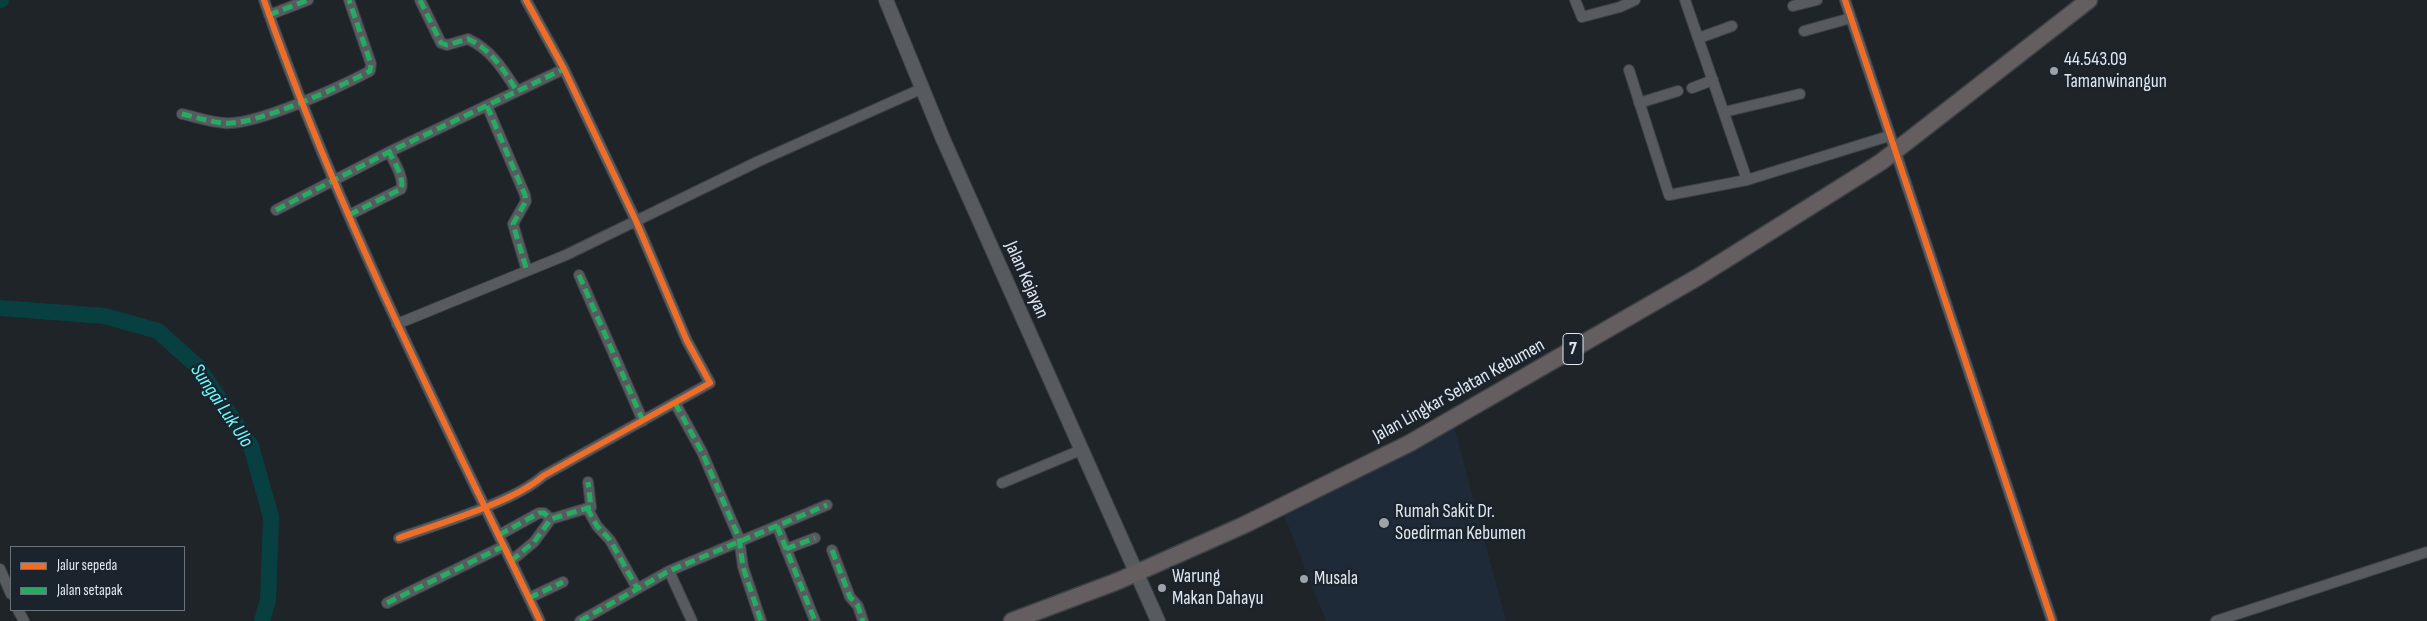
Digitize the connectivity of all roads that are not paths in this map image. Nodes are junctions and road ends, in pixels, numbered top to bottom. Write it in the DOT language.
graph roads {
  1 [pos="264,0"];
  2 [pos="308,0"];
  3 [pos="350,0"];
  4 [pos="420,0"];
  5 [pos="526,0"];
  6 [pos="886,0"];
  7 [pos="1575,0"];
  8 [pos="1635,0"];
  9 [pos="1684,0"];
  10 [pos="1817,0"];
  11 [pos="1845,0"];
  12 [pos="2089,0"];
  13 [pos="1793,6"];
  14 [pos="269,15"];
  15 [pos="1851,18"];
  16 [pos="1732,26"];
  17 [pos="1804,31"];
  18 [pos="1699,38"];
  19 [pos="564,69"];
  20 [pos="1629,70"];
  21 [pos="1713,80"];
  22 [pos="1692,88"];
  23 [pos="921,89"];
  24 [pos="517,91"];
  25 [pos="1678,91"];
  26 [pos="1800,94"];
  27 [pos="303,102"];
  28 [pos="1639,103"];
  29 [pos="487,106"];
  30 [pos="1724,112"];
  31 [pos="182,114"];
  32 [pos="1889,136"];
  33 [pos="389,152"];
  34 [pos="1894,152"];
  35 [pos="1747,180"];
  36 [pos="335,181"];
  37 [pos="276,210"];
  38 [pos="349,214"];
  39 [pos="636,221"];
  40 [pos="527,270"];
  41 [pos="579,275"];
  42 [pos="397,324"];
  43 [pos="676,403"];
  44 [pos="642,421"];
  45 [pos="1081,450"];
  46 [pos="588,482"];
  47 [pos="1002,483"];
  48 [pos="827,505"];
  49 [pos="484,507"];
  50 [pos="586,508"];
  51 [pos="551,519"];
  52 [pos="777,526"];
  53 [pos="499,535"];
  54 [pos="399,538"];
  55 [pos="815,538"];
  56 [pos="739,540"];
  57 [pos="504,546"];
  58 [pos="786,549"];
  59 [pos="832,550"];
  60 [pos="2427,552"];
  61 [pos="512,561"];
  62 [pos="0,569"];
  63 [pos="669,571"];
  64 [pos="1136,573"];
  65 [pos="563,582"];
  66 [pos="638,588"];
  67 [pos="10,592"];
  68 [pos="529,598"];
  69 [pos="387,603"];
  70 [pos="540,621"];
  71 [pos="580,621"];
  72 [pos="692,621"];
  73 [pos="761,621"];
  74 [pos="815,621"];
  75 [pos="863,621"];
  76 [pos="1012,621"];
  77 [pos="1158,621"];
  78 [pos="2052,621"];
  79 [pos="2216,621"];
  1 -- 14 [label="street"];
  2 -- 14 [label="street"];
  3 -- 27 [label="street"];
  4 -- 24 [label="street"];
  5 -- 19 [label="street"];
  6 -- 23 [label="main road, Jalan Kejayan"];
  7 -- 8 [label="street"];
  9 -- 18 [label="street"];
  10 -- 13 [label="street"];
  11 -- 15 [label="street"];
  12 -- 34 [label="highway, Jalan Lingkar Selatan Kebumen / 7"];
  14 -- 27 [label="street"];
  15 -- 17 [label="street"];
  15 -- 32 [label="street"];
  16 -- 18 [label="street"];
  18 -- 21 [label="street"];
  19 -- 24 [label="street"];
  19 -- 39 [label="street"];
  20 -- 28 [label="street"];
  21 -- 22 [label="street"];
  21 -- 30 [label="street"];
  23 -- 39 [label="street"];
  23 -- 45 [label="main road, Jalan Kejayan"];
  24 -- 29 [label="street"];
  25 -- 28 [label="street"];
  26 -- 30 [label="street"];
  27 -- 31 [label="street"];
  27 -- 36 [label="street"];
  28 -- 35 [label="street"];
  29 -- 33 [label="street"];
  29 -- 40 [label="street"];
  30 -- 35 [label="street"];
  32 -- 34 [label="street"];
  32 -- 35 [label="street"];
  33 -- 36 [label="street"];
  33 -- 38 [label="street"];
  34 -- 64 [label="highway, Jalan Lingkar Selatan Kebumen / 7"];
  34 -- 78 [label="street"];
  36 -- 37 [label="street"];
  36 -- 38 [label="street"];
  38 -- 42 [label="street"];
  39 -- 40 [label="street"];
  39 -- 43 [label="street"];
  40 -- 42 [label="street"];
  41 -- 44 [label="street"];
  42 -- 49 [label="street"];
  43 -- 44 [label="street"];
  43 -- 56 [label="street"];
  44 -- 49 [label="street"];
  45 -- 47 [label="street"];
  45 -- 64 [label="main road, Jalan Kejayan"];
  46 -- 50 [label="street"];
  48 -- 52 [label="street"];
  49 -- 53 [label="street"];
  49 -- 54 [label="street"];
  50 -- 51 [label="street"];
  50 -- 66 [label="street"];
  51 -- 53 [label="street"];
  51 -- 61 [label="street"];
  52 -- 56 [label="street"];
  52 -- 58 [label="street"];
  53 -- 57 [label="street"];
  55 -- 58 [label="street"];
  56 -- 63 [label="street"];
  56 -- 73 [label="street"];
  57 -- 61 [label="street"];
  57 -- 69 [label="street"];
  58 -- 74 [label="street"];
  59 -- 75 [label="street"];
  60 -- 79 [label="street"];
  61 -- 68 [label="street"];
  62 -- 67 [label="street"];
  63 -- 66 [label="street"];
  63 -- 72 [label="street"];
  64 -- 76 [label="highway, Jalan Lingkar Selatan Kebumen / 7"];
  64 -- 77 [label="main road, Jalan Kejayan"];
  65 -- 68 [label="street"];
  66 -- 71 [label="street"];
  68 -- 70 [label="street"];
}
